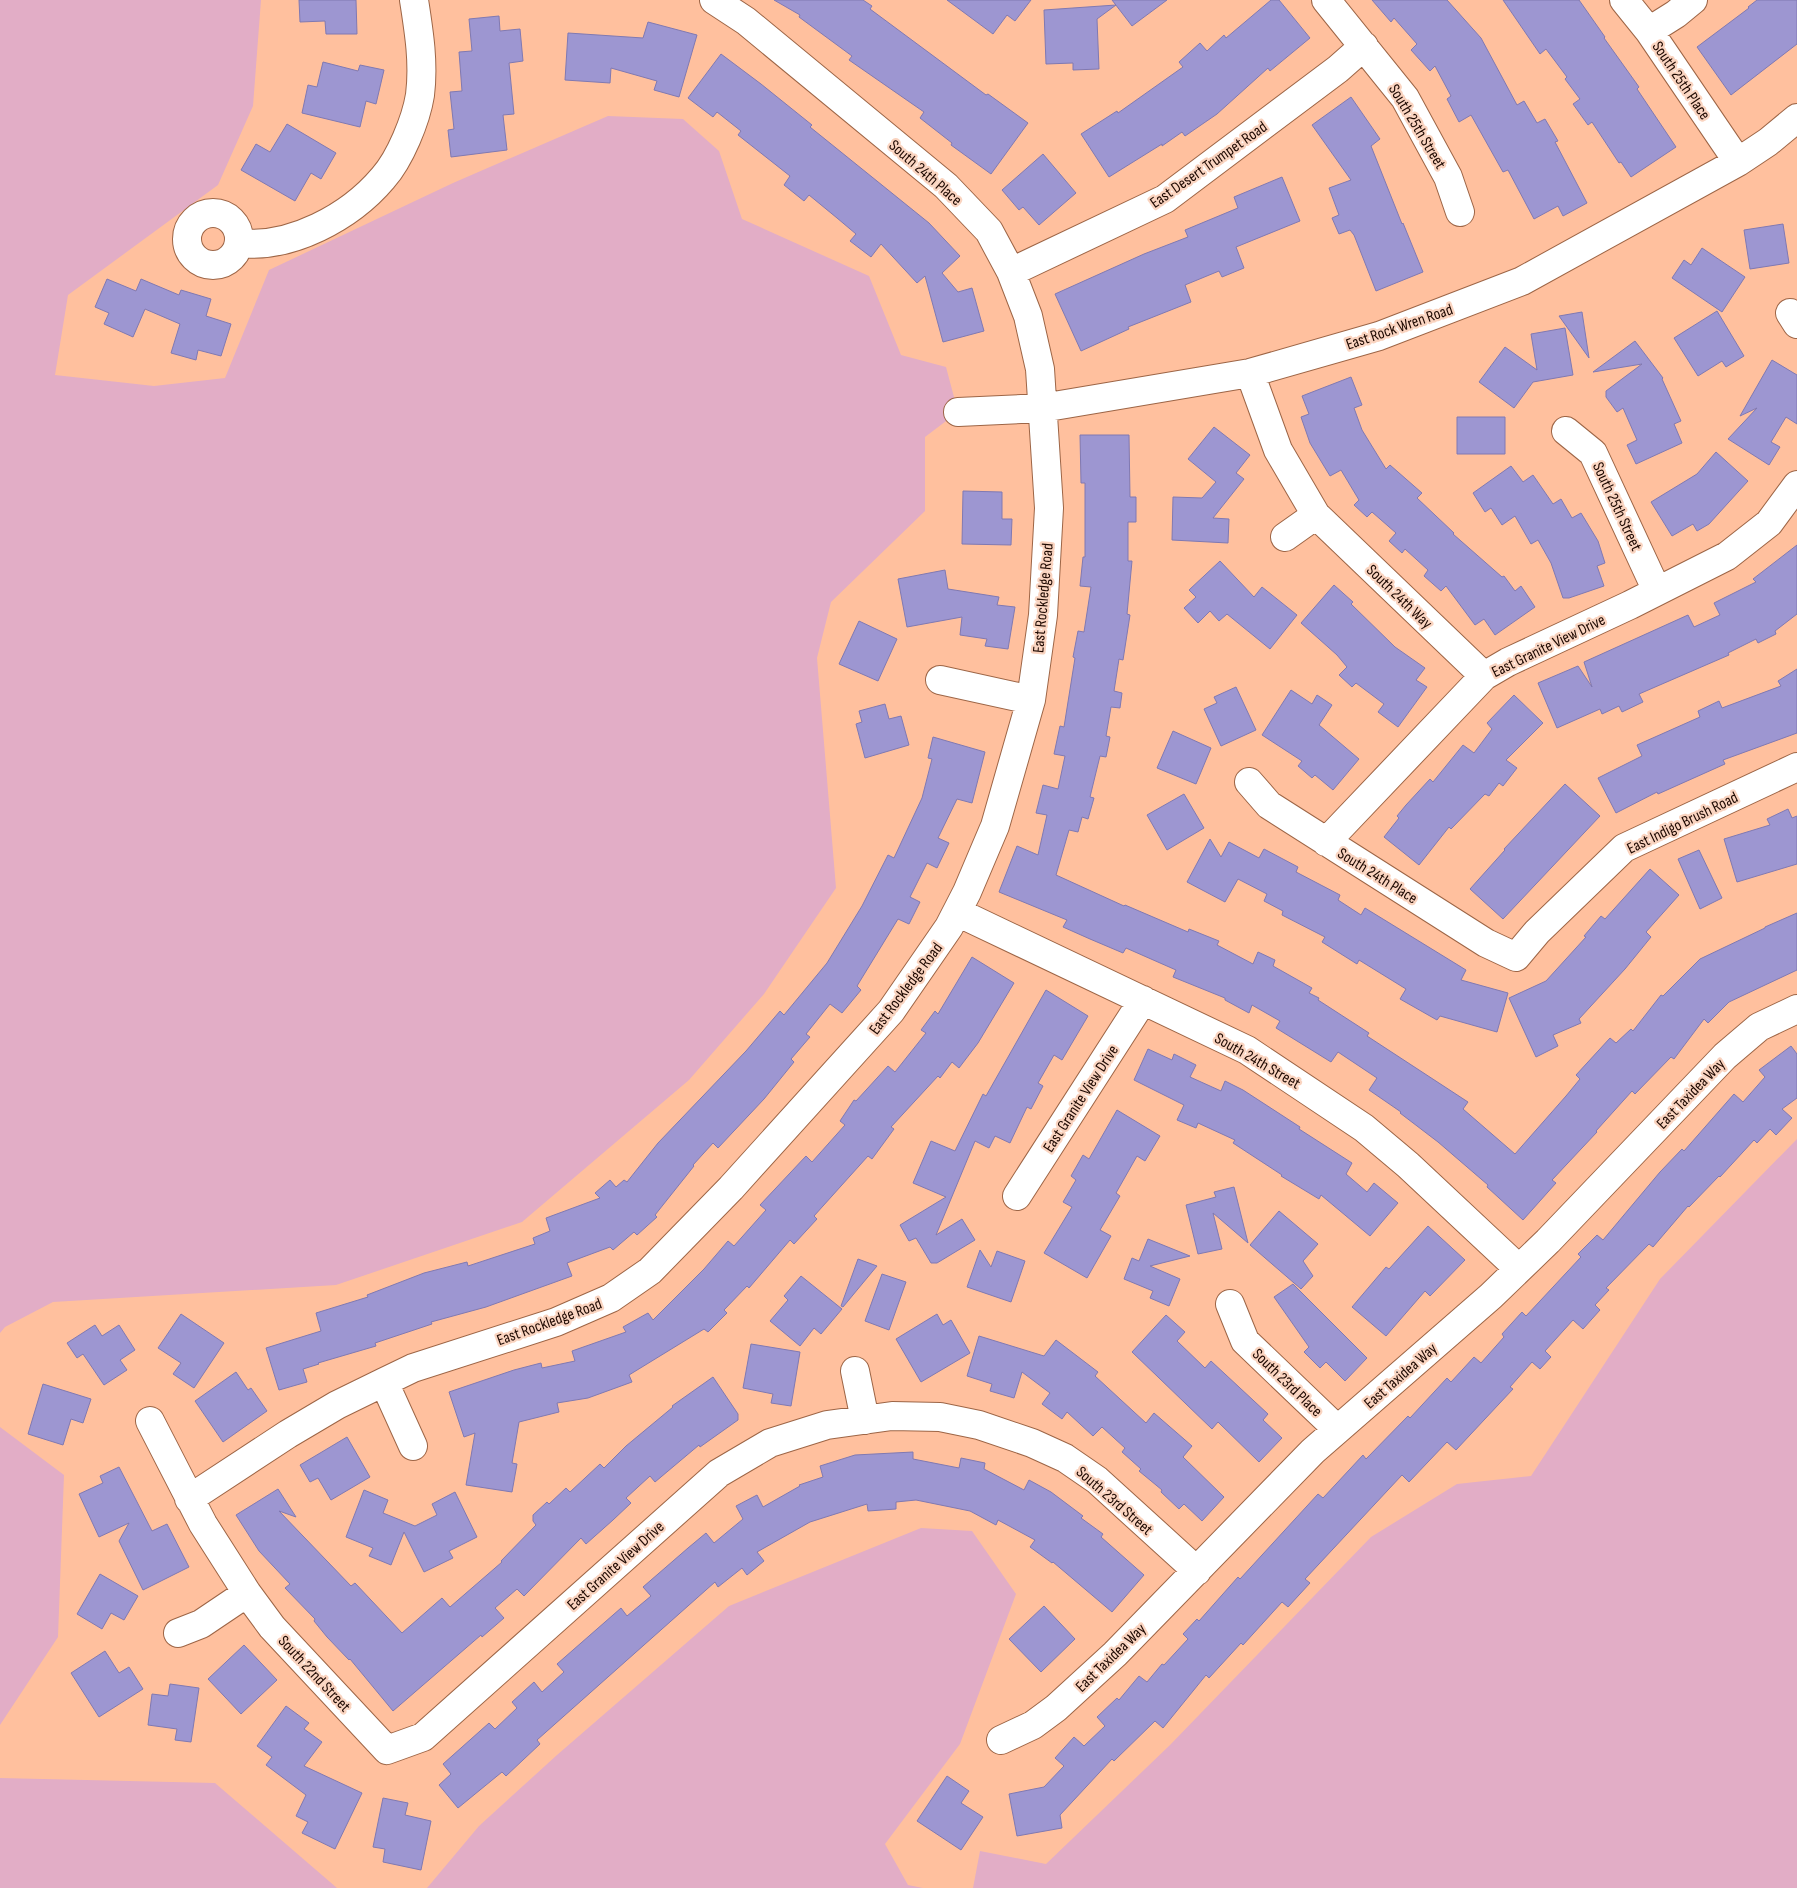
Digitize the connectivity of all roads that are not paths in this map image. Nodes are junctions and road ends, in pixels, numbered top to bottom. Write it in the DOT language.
graph roads {
  1 [pos="414,0"];
  2 [pos="714,0"];
  3 [pos="1326,0"];
  4 [pos="1624,0"];
  5 [pos="1694,0"];
  6 [pos="1649,31"];
  7 [pos="1364,46"];
  8 [pos="1797,118"];
  9 [pos="1738,162"];
  10 [pos="1460,212"];
  11 [pos="239,243"];
  12 [pos="1011,272"];
  13 [pos="1250,373"];
  14 [pos="1042,408"];
  15 [pos="958,412"];
  16 [pos="1566,431"];
  17 [pos="1797,484"];
  18 [pos="1316,516"];
  19 [pos="1285,537"];
  20 [pos="1657,591"];
  21 [pos="1484,676"];
  22 [pos="940,680"];
  23 [pos="1031,700"];
  24 [pos="1797,767"];
  25 [pos="1249,782"];
  26 [pos="1326,842"];
  27 [pos="957,912"];
  28 [pos="1516,957"];
  29 [pos="1143,1000"];
  30 [pos="1797,1008"];
  31 [pos="1017,1196"];
  32 [pos="1519,1269"];
  33 [pos="1230,1304"];
  34 [pos="855,1371"];
  35 [pos="384,1382"];
  36 [pos="940,1417"];
  37 [pos="865,1420"];
  38 [pos="150,1421"];
  39 [pos="1338,1429"];
  40 [pos="413,1446"];
  41 [pos="189,1499"];
  42 [pos="1196,1571"];
  43 [pos="247,1593"];
  44 [pos="178,1633"];
  45 [pos="1001,1740"];
  46 [pos="387,1750"];
  1 -- 11 [label="street"];
  2 -- 12 [label="street, South 24th Place"];
  3 -- 7 [label="street, South 25th Street"];
  4 -- 6 [label="street, South 25th Place"];
  5 -- 6 [label="street"];
  6 -- 9 [label="street, South 25th Place"];
  7 -- 10 [label="street, South 25th Street"];
  7 -- 12 [label="street, East Desert Trumpet Road"];
  8 -- 9 [label="street, East Rock Wren Road"];
  9 -- 13 [label="street, East Rock Wren Road"];
  12 -- 14 [label="street, South 24th Place"];
  13 -- 14 [label="street, East Rock Wren Road"];
  13 -- 18 [label="street, South 24th Way"];
  14 -- 15 [label="street, East Rock Wren Road"];
  14 -- 23 [label="street, East Rockledge Road"];
  16 -- 20 [label="street, South 25th Street"];
  17 -- 20 [label="street, East Granite View Drive"];
  18 -- 19 [label="street"];
  18 -- 21 [label="street, South 24th Way"];
  20 -- 21 [label="street, East Granite View Drive"];
  21 -- 26 [label="street, East Granite View Drive"];
  22 -- 23 [label="street"];
  23 -- 27 [label="street, East Rockledge Road"];
  24 -- 28 [label="street, East Indigo Brush Road"];
  25 -- 26 [label="street, South 24th Place"];
  26 -- 28 [label="street, South 24th Place"];
  27 -- 29 [label="street, South 24th Street"];
  27 -- 35 [label="street, East Rockledge Road"];
  29 -- 31 [label="street, East Granite View Drive"];
  29 -- 32 [label="street, South 24th Street"];
  30 -- 32 [label="street, East Taxidea Way"];
  32 -- 39 [label="street, East Taxidea Way"];
  33 -- 39 [label="street, South 23rd Place"];
  34 -- 37 [label="street"];
  35 -- 40 [label="street"];
  35 -- 41 [label="street, East Rockledge Road"];
  36 -- 37 [label="street, East Granite View Drive"];
  36 -- 42 [label="street, South 23rd Street"];
  37 -- 46 [label="street, East Granite View Drive"];
  38 -- 41 [label="street, South 22nd Street"];
  39 -- 42 [label="street, East Taxidea Way"];
  41 -- 43 [label="street, South 22nd Street"];
  42 -- 45 [label="street, East Taxidea Way"];
  43 -- 44 [label="street"];
  43 -- 46 [label="street, South 22nd Street"];
}
